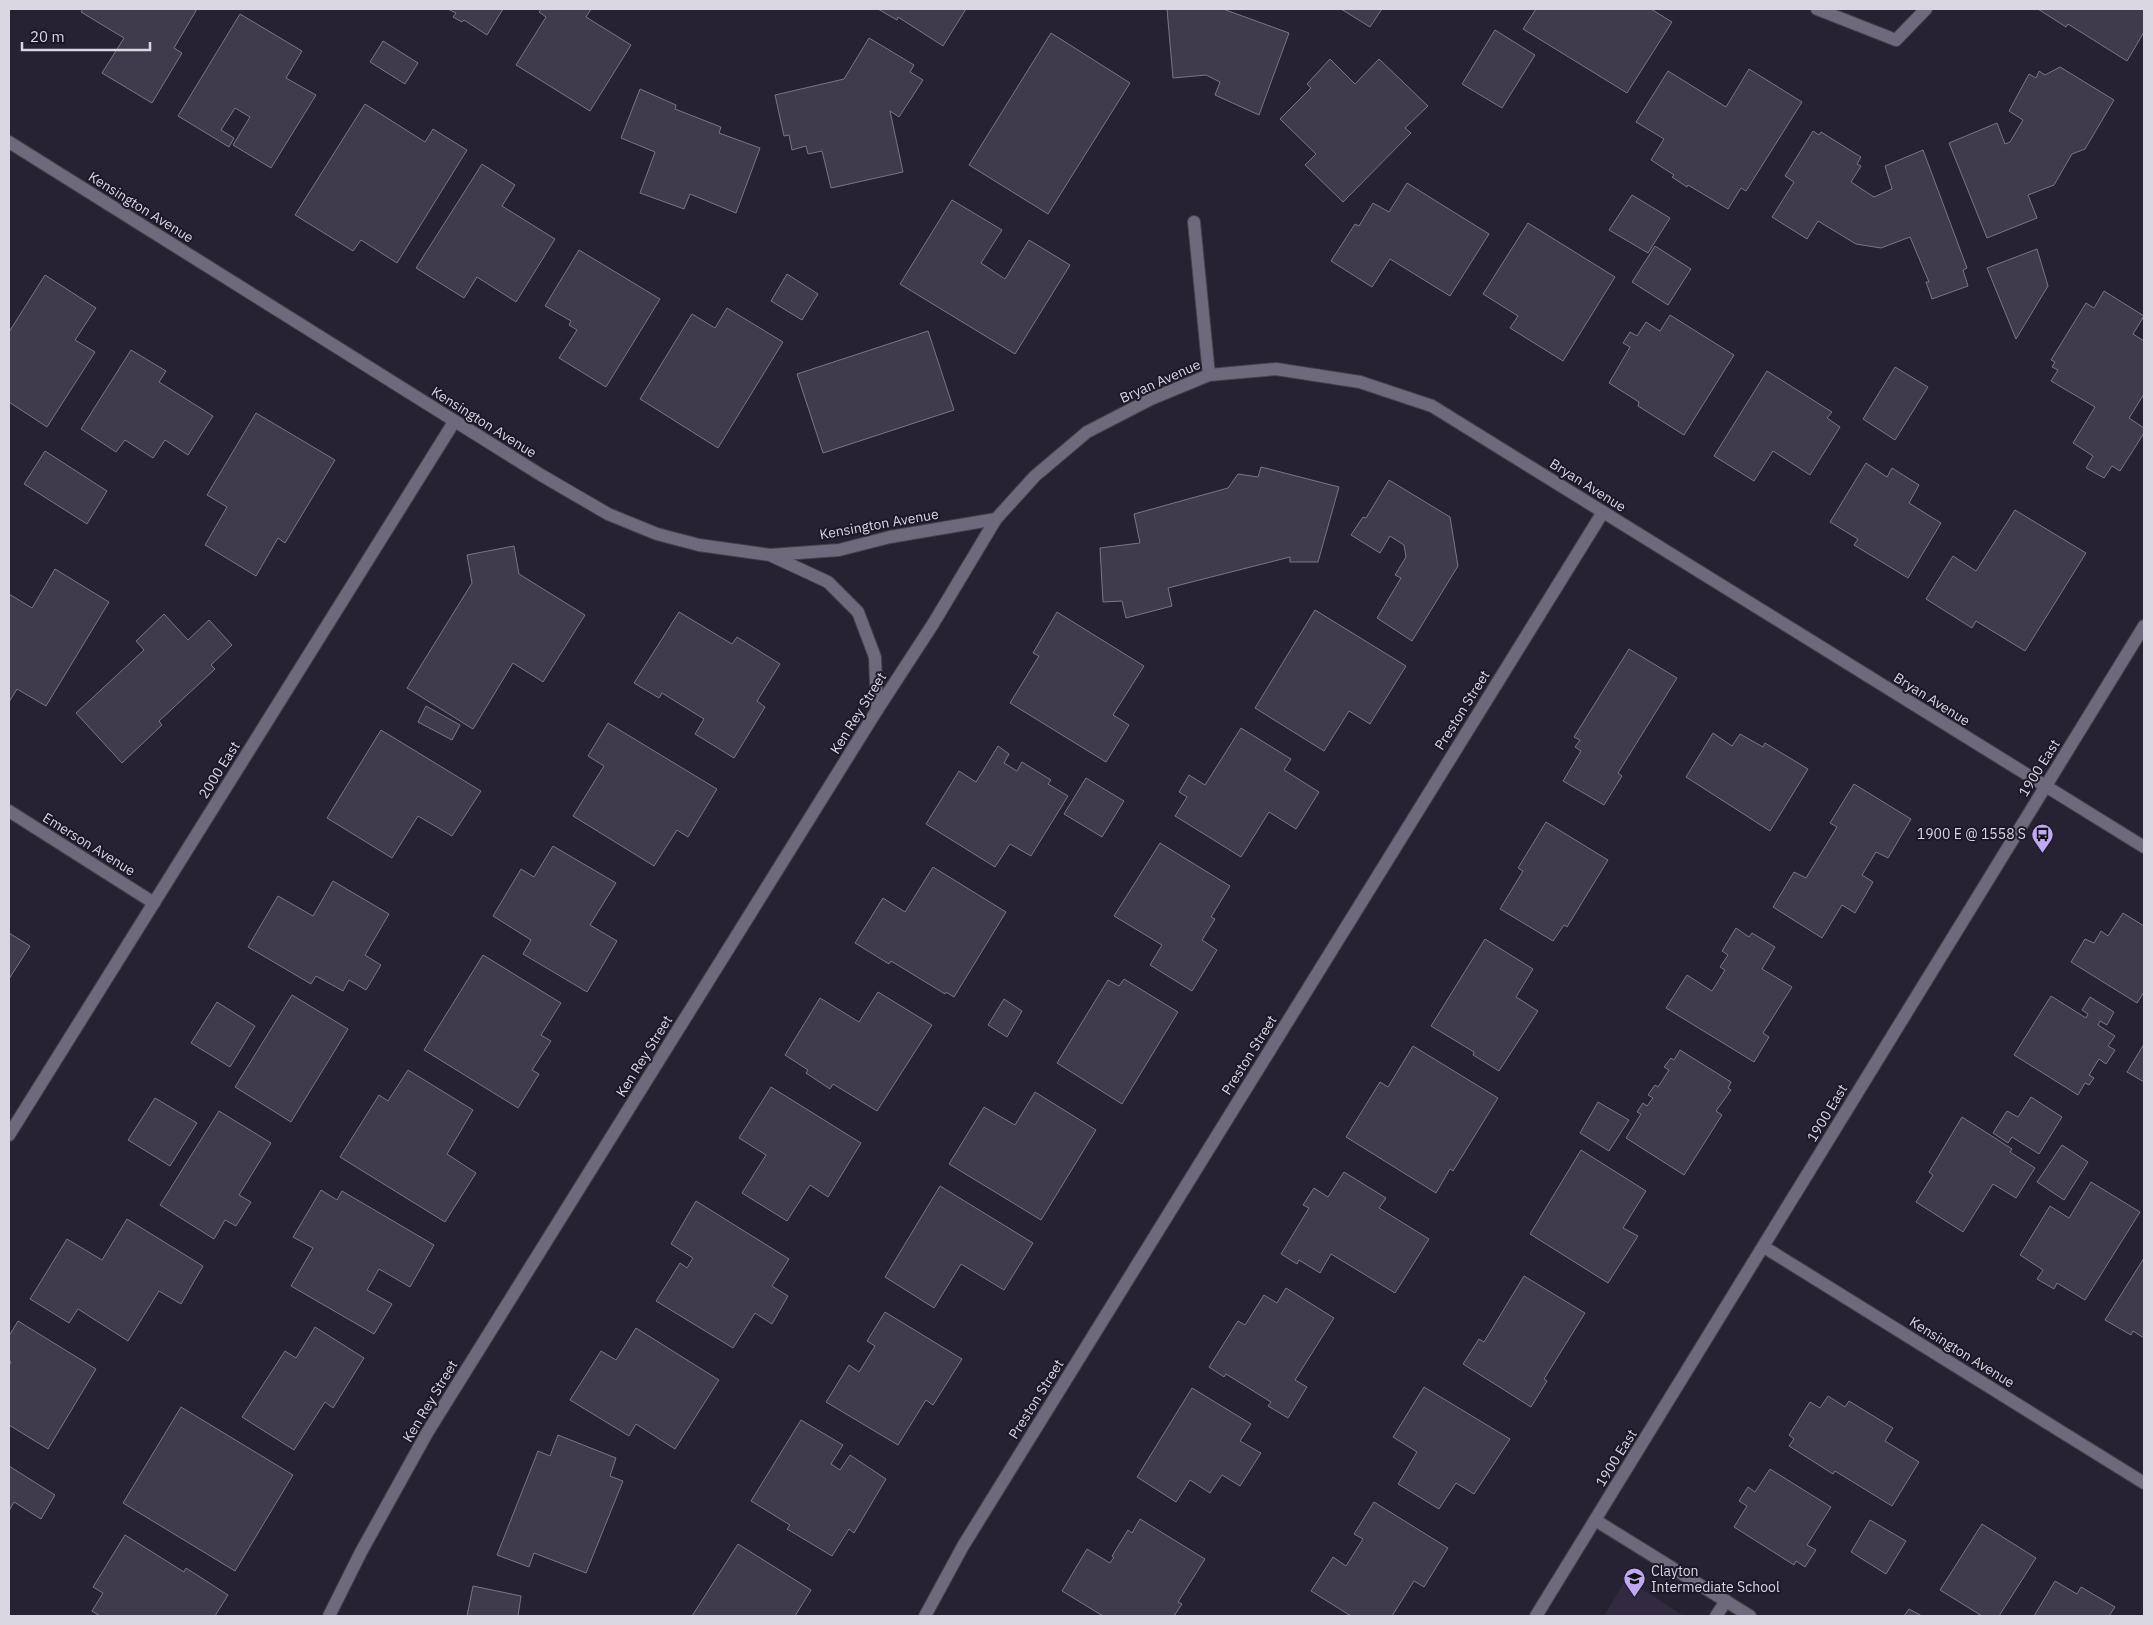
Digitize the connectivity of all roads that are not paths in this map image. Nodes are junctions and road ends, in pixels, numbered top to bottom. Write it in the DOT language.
graph roads {
  1 [pos="1817,9"];
  2 [pos="1926,9"];
  3 [pos="9,142"];
  4 [pos="1194,222"];
  5 [pos="1209,375"];
  6 [pos="454,422"];
  7 [pos="1603,512"];
  8 [pos="996,519"];
  9 [pos="770,555"];
  10 [pos="2144,626"];
  11 [pos="877,710"];
  12 [pos="2045,786"];
  13 [pos="9,811"];
  14 [pos="2144,847"];
  15 [pos="154,903"];
  16 [pos="9,1135"];
  17 [pos="1764,1248"];
  18 [pos="2144,1483"];
  19 [pos="1595,1520"];
  20 [pos="1726,1601"];
  21 [pos="329,1616"];
  22 [pos="925,1616"];
  23 [pos="1536,1616"];
  24 [pos="1716,1616"];
  25 [pos="1750,1616"];
  1 -- 2 [label="street"];
  3 -- 6 [label="street, Kensington Avenue"];
  4 -- 5 [label="street"];
  5 -- 7 [label="street, Bryan Avenue"];
  5 -- 8 [label="street, Bryan Avenue"];
  6 -- 9 [label="street, Kensington Avenue"];
  6 -- 15 [label="street, 2000 East"];
  7 -- 12 [label="street, Bryan Avenue"];
  7 -- 22 [label="street, Preston Street"];
  8 -- 9 [label="street, Kensington Avenue"];
  8 -- 11 [label="street, Ken Rey Street"];
  9 -- 11 [label="street"];
  10 -- 12 [label="street, 1900 East"];
  11 -- 21 [label="street, Ken Rey Street"];
  12 -- 14 [label="street, Bryan Avenue"];
  12 -- 17 [label="street, 1900 East"];
  13 -- 15 [label="street, Emerson Avenue"];
  15 -- 16 [label="street, 2000 East"];
  17 -- 18 [label="street, Kensington Avenue"];
  17 -- 19 [label="street, 1900 East"];
  19 -- 20 [label="street"];
  19 -- 23 [label="street, 1900 East"];
  20 -- 24 [label="street"];
  20 -- 25 [label="street"];
}
